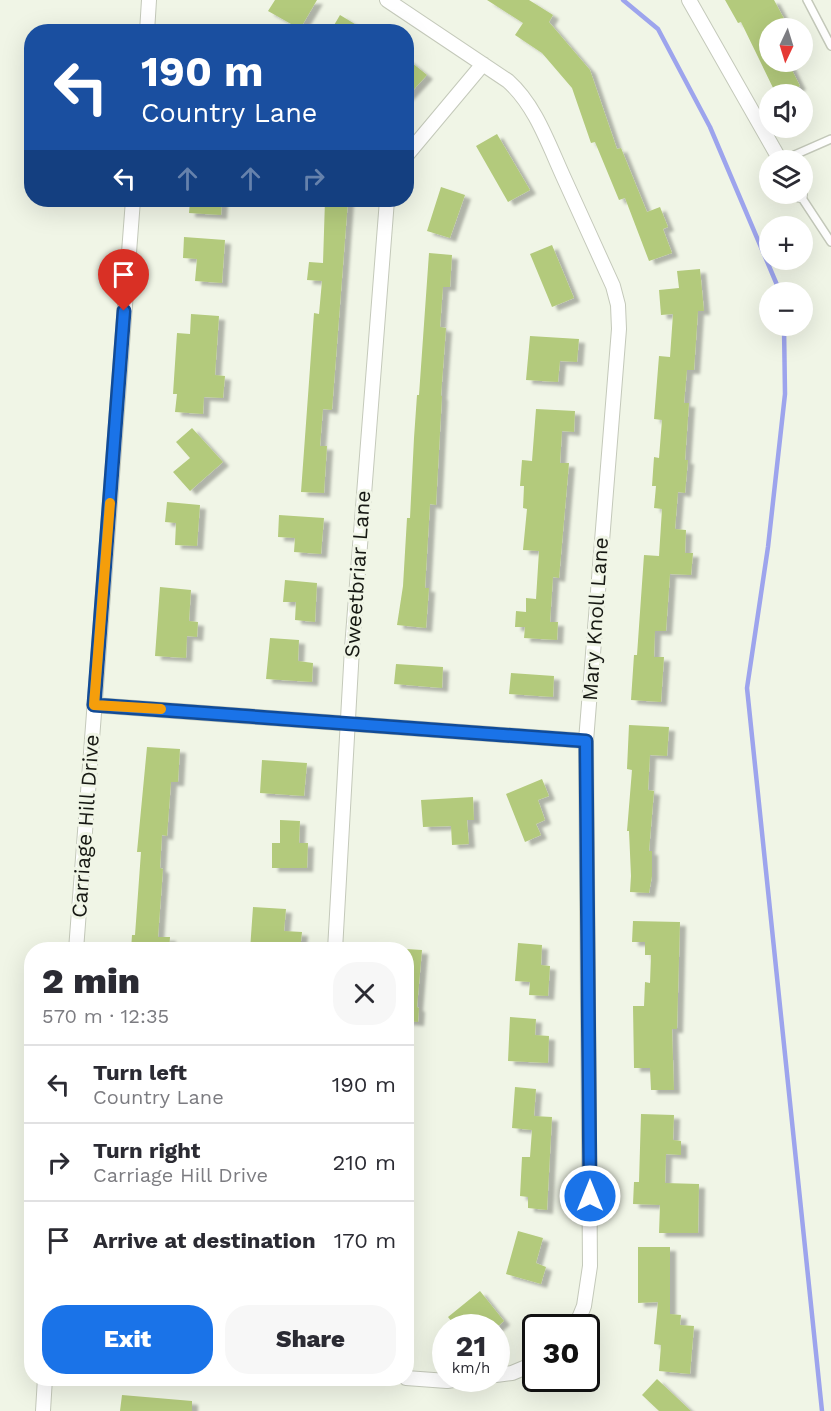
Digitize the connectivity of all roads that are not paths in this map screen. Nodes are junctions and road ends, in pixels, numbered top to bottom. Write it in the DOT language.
graph roads {
  1 [pos="149,0"];
  2 [pos="387,0"];
  3 [pos="688,0"];
  4 [pos="807,0"];
  5 [pos="148,24"];
  6 [pos="831,46"];
  7 [pos="483,64"];
  8 [pos="831,139"];
  9 [pos="414,146"];
  10 [pos="775,150"];
  11 [pos="805,150"];
  12 [pos="806,204"];
  13 [pos="132,207"];
  14 [pos="386,207"];
  15 [pos="831,242"];
  16 [pos="94,705"];
  17 [pos="346,723"];
  18 [pos="586,741"];
  19 [pos="77,942"];
  20 [pos="335,942"];
  21 [pos="581,1314"];
  22 [pos="414,1379"];
  23 [pos="432,1380"];
  24 [pos="45,1386"];
  25 [pos="43,1411"];
  1 -- 5 [label="street"];
  2 -- 7 [label="street, Mary Knoll Lane"];
  3 -- 10 [label="street"];
  4 -- 6 [label="lane"];
  7 -- 9 [label="street"];
  7 -- 18 [label="street, Mary Knoll Lane"];
  8 -- 11 [label="lane"];
  12 -- 15 [label="lane"];
  13 -- 16 [label="street, Carriage Hill Drive"];
  14 -- 17 [label="street, Sweetbriar Lane"];
  16 -- 17 [label="street"];
  16 -- 19 [label="street, Carriage Hill Drive"];
  17 -- 18 [label="street"];
  17 -- 20 [label="street, Sweetbriar Lane"];
  18 -- 21 [label="street, Mary Knoll Lane"];
  22 -- 23 [label="street"];
  24 -- 25 [label="street"];
}
